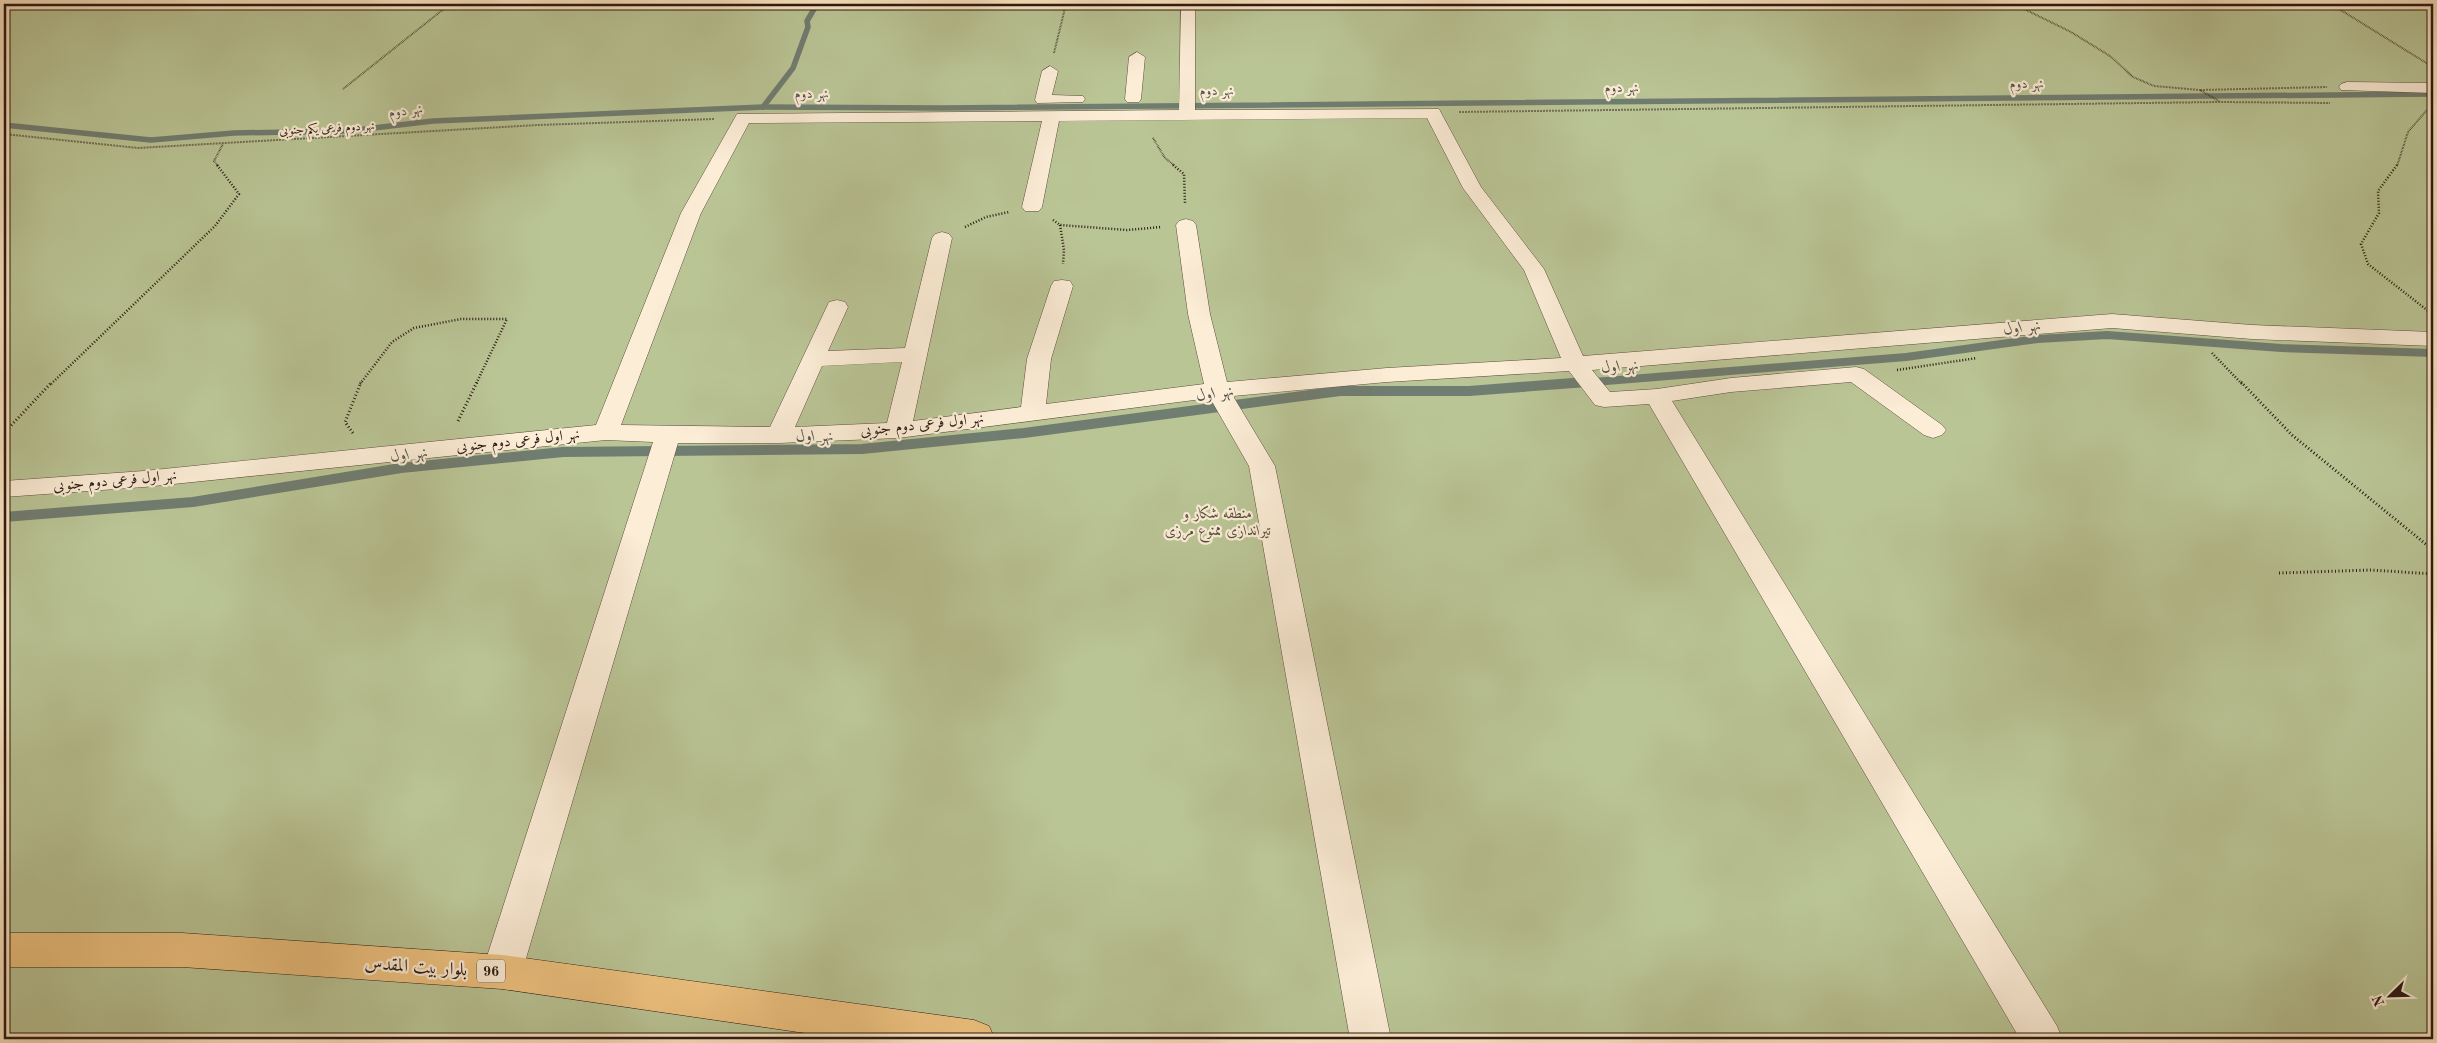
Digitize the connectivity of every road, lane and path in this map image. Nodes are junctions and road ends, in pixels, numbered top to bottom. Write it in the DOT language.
graph roads {
  1 [pos="450,4"];
  2 [pos="1066,4"];
  3 [pos="1188,4"];
  4 [pos="2014,4"];
  5 [pos="2331,4"];
  6 [pos="1137,57"];
  7 [pos="2433,69"];
  8 [pos="1050,71"];
  9 [pos="2347,87"];
  10 [pos="2433,88"];
  11 [pos="343,89"];
  12 [pos="2200,90"];
  13 [pos="1093,99"];
  14 [pos="1113,99"];
  15 [pos="1133,99"];
  16 [pos="1151,99"];
  17 [pos="1314,99"];
  18 [pos="2220,102"];
  19 [pos="2336,103"];
  20 [pos="1187,105"];
  21 [pos="2433,105"];
  22 [pos="1165,106"];
  23 [pos="1433,113"];
  24 [pos="1052,116"];
  25 [pos="743,118"];
  26 [pos="4,134"];
  27 [pos="223,143"];
  28 [pos="1032,207"];
  29 [pos="1060,225"];
  30 [pos="1186,225"];
  31 [pos="942,238"];
  32 [pos="1062,286"];
  33 [pos="837,307"];
  34 [pos="2433,315"];
  35 [pos="2433,339"];
  36 [pos="2203,352"];
  37 [pos="915,355"];
  38 [pos="1980,358"];
  39 [pos="813,359"];
  40 [pos="1856,374"];
  41 [pos="1584,376"];
  42 [pos="1657,396"];
  43 [pos="1224,403"];
  44 [pos="1033,412"];
  45 [pos="898,430"];
  46 [pos="1933,430"];
  47 [pos="606,432"];
  48 [pos="4,433"];
  49 [pos="779,434"];
  50 [pos="664,447"];
  51 [pos="445,448"];
  52 [pos="370,455"];
  53 [pos="4,489"];
  54 [pos="2433,550"];
  55 [pos="2279,573"];
  56 [pos="2433,574"];
  57 [pos="4,950"];
  58 [pos="502,972"];
  59 [pos="974,1039"];
  60 [pos="1371,1039"];
  61 [pos="2042,1039"];
  1 -- 11 [label="path"];
  2 -- 8 [label="path"];
  3 -- 20 [label="street"];
  4 -- 12 [label="path"];
  5 -- 7 [label="path"];
  6 -- 15 [label="street"];
  8 -- 13 [label="street"];
  9 -- 10 [label="street"];
  9 -- 12 [label="path"];
  12 -- 18 [label="path"];
  14 -- 15 [label="street"];
  15 -- 16 [label="street"];
  17 -- 20 [label="street"];
  18 -- 19 [label="path"];
  18 -- 23 [label="path"];
  20 -- 22 [label="street"];
  20 -- 23 [label="street"];
  21 -- 34 [label="path"];
  22 -- 24 [label="street"];
  22 -- 30 [label="path"];
  23 -- 41 [label="street"];
  24 -- 25 [label="street"];
  24 -- 28 [label="street"];
  25 -- 27 [label="path, نهر دوم فرعی یکم جنوبی"];
  25 -- 47 [label="street"];
  26 -- 27 [label="path, نهر دوم فرعی یکم جنوبی"];
  27 -- 48 [label="path"];
  28 -- 29 [label="path"];
  28 -- 31 [label="path"];
  29 -- 30 [label="path"];
  29 -- 32 [label="path"];
  30 -- 43 [label="street"];
  31 -- 37 [label="street"];
  32 -- 44 [label="street"];
  33 -- 39 [label="street"];
  35 -- 41 [label="street, نهر اول فرعی دوم جنوبی"];
  36 -- 54 [label="path"];
  37 -- 39 [label="street"];
  37 -- 45 [label="street"];
  38 -- 40 [label="path"];
  39 -- 49 [label="street"];
  40 -- 42 [label="street"];
  40 -- 46 [label="street"];
  41 -- 42 [label="street"];
  41 -- 43 [label="street, نهر اول فرعی دوم جنوبی"];
  42 -- 61 [label="street"];
  43 -- 44 [label="street, نهر اول فرعی دوم جنوبی"];
  43 -- 60 [label="street"];
  44 -- 45 [label="street, نهر اول فرعی دوم جنوبی"];
  45 -- 49 [label="street, نهر اول فرعی دوم جنوبی"];
  47 -- 50 [label="street, نهر اول فرعی دوم جنوبی"];
  47 -- 51 [label="street, نهر اول فرعی دوم جنوبی"];
  49 -- 50 [label="street, نهر اول فرعی دوم جنوبی"];
  50 -- 58 [label="street"];
  51 -- 52 [label="street, نهر اول فرعی دوم جنوبی"];
  51 -- 52 [label="path"];
  52 -- 53 [label="street, نهر اول فرعی دوم جنوبی"];
  55 -- 56 [label="path"];
  57 -- 58 [label="main road, بلوار بیت المقدس / 96"];
  58 -- 59 [label="main road, بلوار بیت المقدس / 96"];
}
